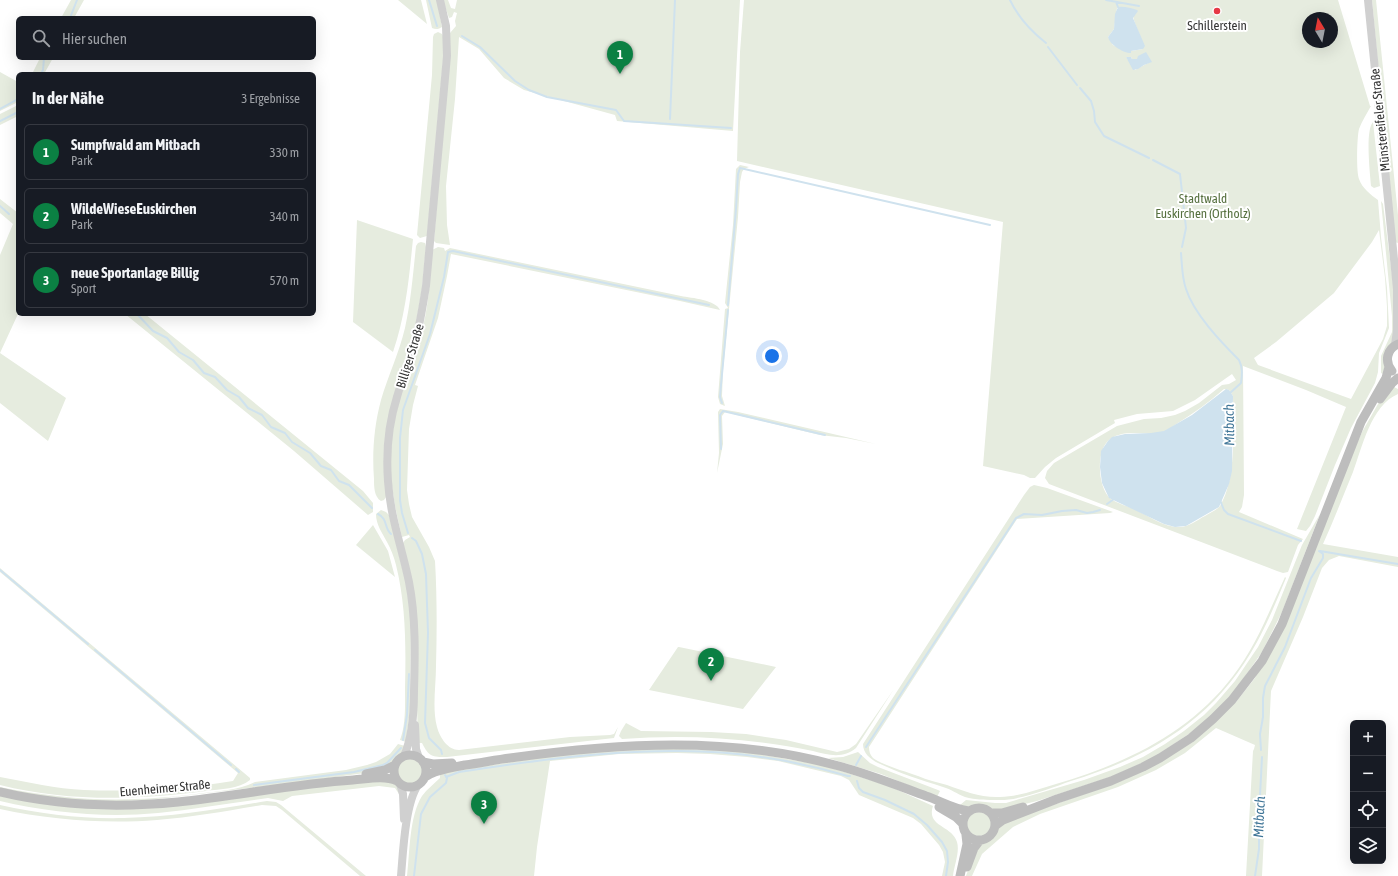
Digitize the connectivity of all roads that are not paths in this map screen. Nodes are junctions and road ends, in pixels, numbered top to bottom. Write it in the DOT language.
graph roads {
  1 [pos="440,0"];
  2 [pos="1368,0"];
  3 [pos="1398,292"];
  4 [pos="1397,344"];
  5 [pos="1389,367"];
  6 [pos="1398,375"];
  7 [pos="1398,378"];
  8 [pos="1358,432"];
  9 [pos="414,710"];
  10 [pos="404,756"];
  11 [pos="421,760"];
  12 [pos="493,760"];
  13 [pos="395,765"];
  14 [pos="425,777"];
  15 [pos="333,781"];
  16 [pos="399,783"];
  17 [pos="418,785"];
  18 [pos="910,790"];
  19 [pos="0,792"];
  20 [pos="1057,799"];
  21 [pos="969,811"];
  22 [pos="991,813"];
  23 [pos="962,823"];
  24 [pos="995,826"];
  25 [pos="404,834"];
  26 [pos="966,835"];
  27 [pos="980,840"];
  28 [pos="401,876"];
  29 [pos="960,876"];
  30 [pos="964,876"];
  1 -- 9 [label="street, Billiger Straße"];
  2 -- 3 [label="street, Münstereifeler Straße"];
  3 -- 4 [label="street, Münstereifeler Straße"];
  4 -- 5 [label="main road"];
  5 -- 6 [label="main road"];
  5 -- 8 [label="main road"];
  7 -- 8 [label="main road"];
  8 -- 20 [label="main road"];
  9 -- 10 [label="street, Billiger Straße"];
  9 -- 11 [label="street, Billiger Straße"];
  10 -- 11 [label="main road"];
  10 -- 13 [label="main road"];
  11 -- 12 [label="main road"];
  11 -- 14 [label="main road"];
  12 -- 14 [label="main road"];
  12 -- 18 [label="main road"];
  13 -- 15 [label="main road, Euenheimer Straße"];
  13 -- 16 [label="main road"];
  14 -- 17 [label="main road"];
  15 -- 16 [label="main road, Euenheimer Straße"];
  15 -- 19 [label="main road, Euenheimer Straße"];
  16 -- 17 [label="main road"];
  16 -- 25 [label="street"];
  17 -- 25 [label="street"];
  18 -- 21 [label="main road"];
  18 -- 23 [label="main road"];
  20 -- 22 [label="main road"];
  20 -- 24 [label="main road"];
  21 -- 22 [label="main road"];
  21 -- 23 [label="main road"];
  22 -- 24 [label="main road"];
  23 -- 26 [label="main road"];
  24 -- 27 [label="main road"];
  25 -- 28 [label="street"];
  26 -- 27 [label="main road"];
  26 -- 29 [label="main road"];
  27 -- 30 [label="main road"];
}
